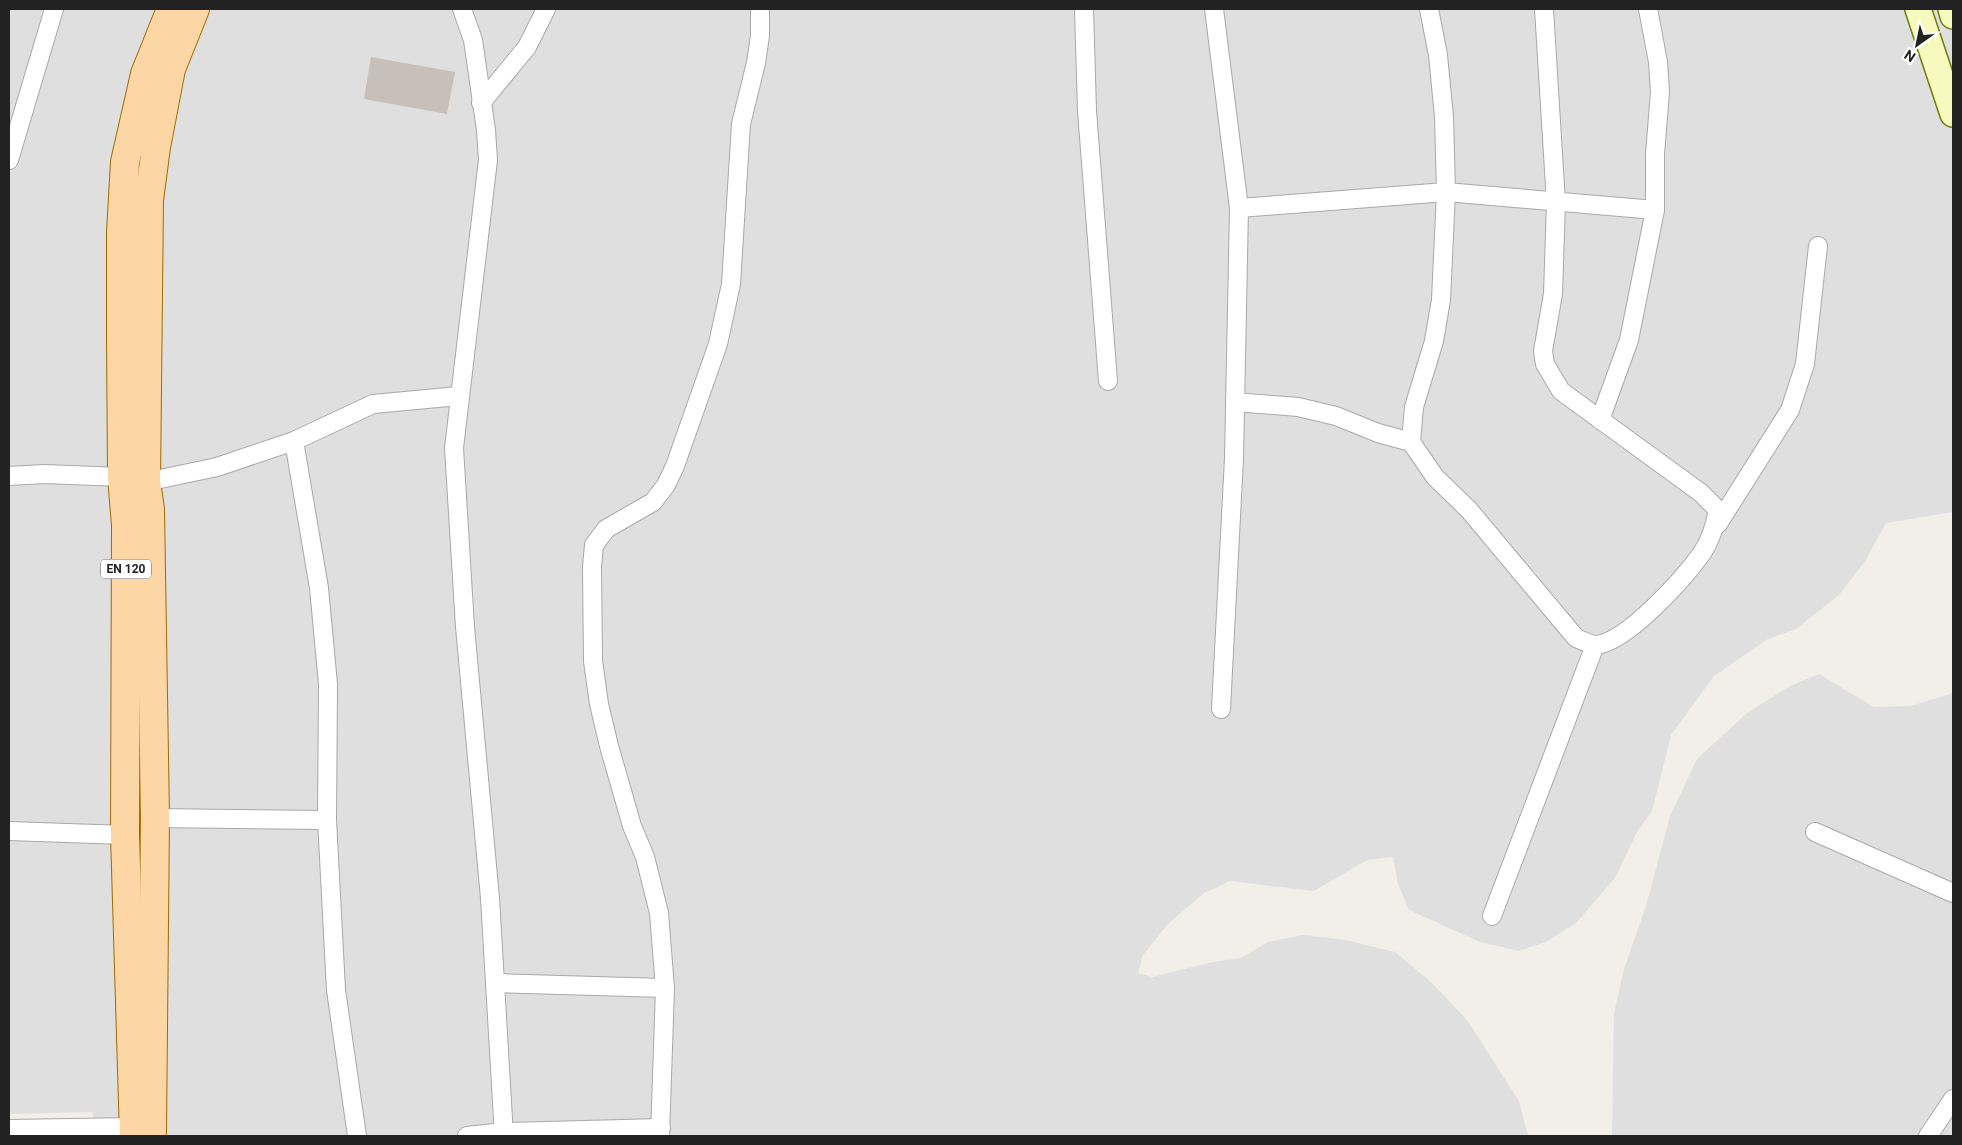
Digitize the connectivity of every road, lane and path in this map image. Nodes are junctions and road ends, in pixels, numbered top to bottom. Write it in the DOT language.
graph roads {
  1 [pos="54,9"];
  2 [pos="171,9"];
  3 [pos="195,9"];
  4 [pos="462,9"];
  5 [pos="546,9"];
  6 [pos="760,9"];
  7 [pos="1084,9"];
  8 [pos="1214,9"];
  9 [pos="1429,9"];
  10 [pos="1544,9"];
  11 [pos="1648,9"];
  12 [pos="1918,9"];
  13 [pos="1951,9"];
  14 [pos="1953,16"];
  15 [pos="1944,55"];
  16 [pos="481,103"];
  17 [pos="1953,114"];
  18 [pos="9,160"];
  19 [pos="1446,192"];
  20 [pos="1556,203"];
  21 [pos="1239,208"];
  22 [pos="1655,210"];
  23 [pos="1818,246"];
  24 [pos="1108,381"];
  25 [pos="458,396"];
  26 [pos="1236,402"];
  27 [pos="1600,420"];
  28 [pos="294,441"];
  29 [pos="1411,442"];
  30 [pos="9,476"];
  31 [pos="134,479"];
  32 [pos="1714,530"];
  33 [pos="1595,645"];
  34 [pos="154,700"];
  35 [pos="126,705"];
  36 [pos="1221,709"];
  37 [pos="155,818"];
  38 [pos="327,820"];
  39 [pos="9,831"];
  40 [pos="1815,832"];
  41 [pos="125,835"];
  42 [pos="1953,893"];
  43 [pos="1492,916"];
  44 [pos="495,984"];
  45 [pos="665,988"];
  46 [pos="1953,1099"];
  47 [pos="9,1129"];
  48 [pos="661,1132"];
  49 [pos="140,1133"];
  50 [pos="504,1134"];
  51 [pos="357,1136"];
  52 [pos="467,1136"];
  53 [pos="1928,1136"];
  1 -- 18 [label="street"];
  2 -- 31 [label="main road, EN 120"];
  3 -- 31 [label="main road, EN 120"];
  4 -- 16 [label="street"];
  5 -- 16 [label="street"];
  6 -- 45 [label="street"];
  7 -- 24 [label="street"];
  8 -- 21 [label="street"];
  9 -- 19 [label="street"];
  10 -- 20 [label="street"];
  11 -- 22 [label="street"];
  12 -- 15 [label="street"];
  13 -- 14 [label="street"];
  15 -- 17 [label="street"];
  16 -- 25 [label="street"];
  19 -- 20 [label="street"];
  19 -- 21 [label="street"];
  19 -- 29 [label="street"];
  20 -- 22 [label="street"];
  20 -- 27 [label="street"];
  21 -- 26 [label="street"];
  22 -- 27 [label="street"];
  23 -- 32 [label="street"];
  25 -- 28 [label="street"];
  25 -- 44 [label="street"];
  26 -- 29 [label="street"];
  26 -- 36 [label="street"];
  27 -- 32 [label="street"];
  28 -- 31 [label="street"];
  28 -- 38 [label="street"];
  29 -- 33 [label="street"];
  30 -- 31 [label="street"];
  31 -- 34 [label="main road, EN 120"];
  31 -- 35 [label="main road, EN 120"];
  32 -- 33 [label="street"];
  33 -- 43 [label="street"];
  34 -- 35 [label="main road"];
  34 -- 37 [label="main road, EN 120"];
  35 -- 41 [label="main road, EN 120"];
  37 -- 38 [label="street"];
  37 -- 49 [label="main road, EN 120"];
  38 -- 51 [label="street"];
  39 -- 41 [label="street"];
  40 -- 42 [label="street"];
  41 -- 49 [label="main road, EN 120"];
  44 -- 45 [label="street"];
  44 -- 50 [label="street"];
  45 -- 48 [label="street"];
  46 -- 53 [label="street"];
  47 -- 49 [label="street"];
  48 -- 50 [label="street"];
  50 -- 52 [label="street"];
}
